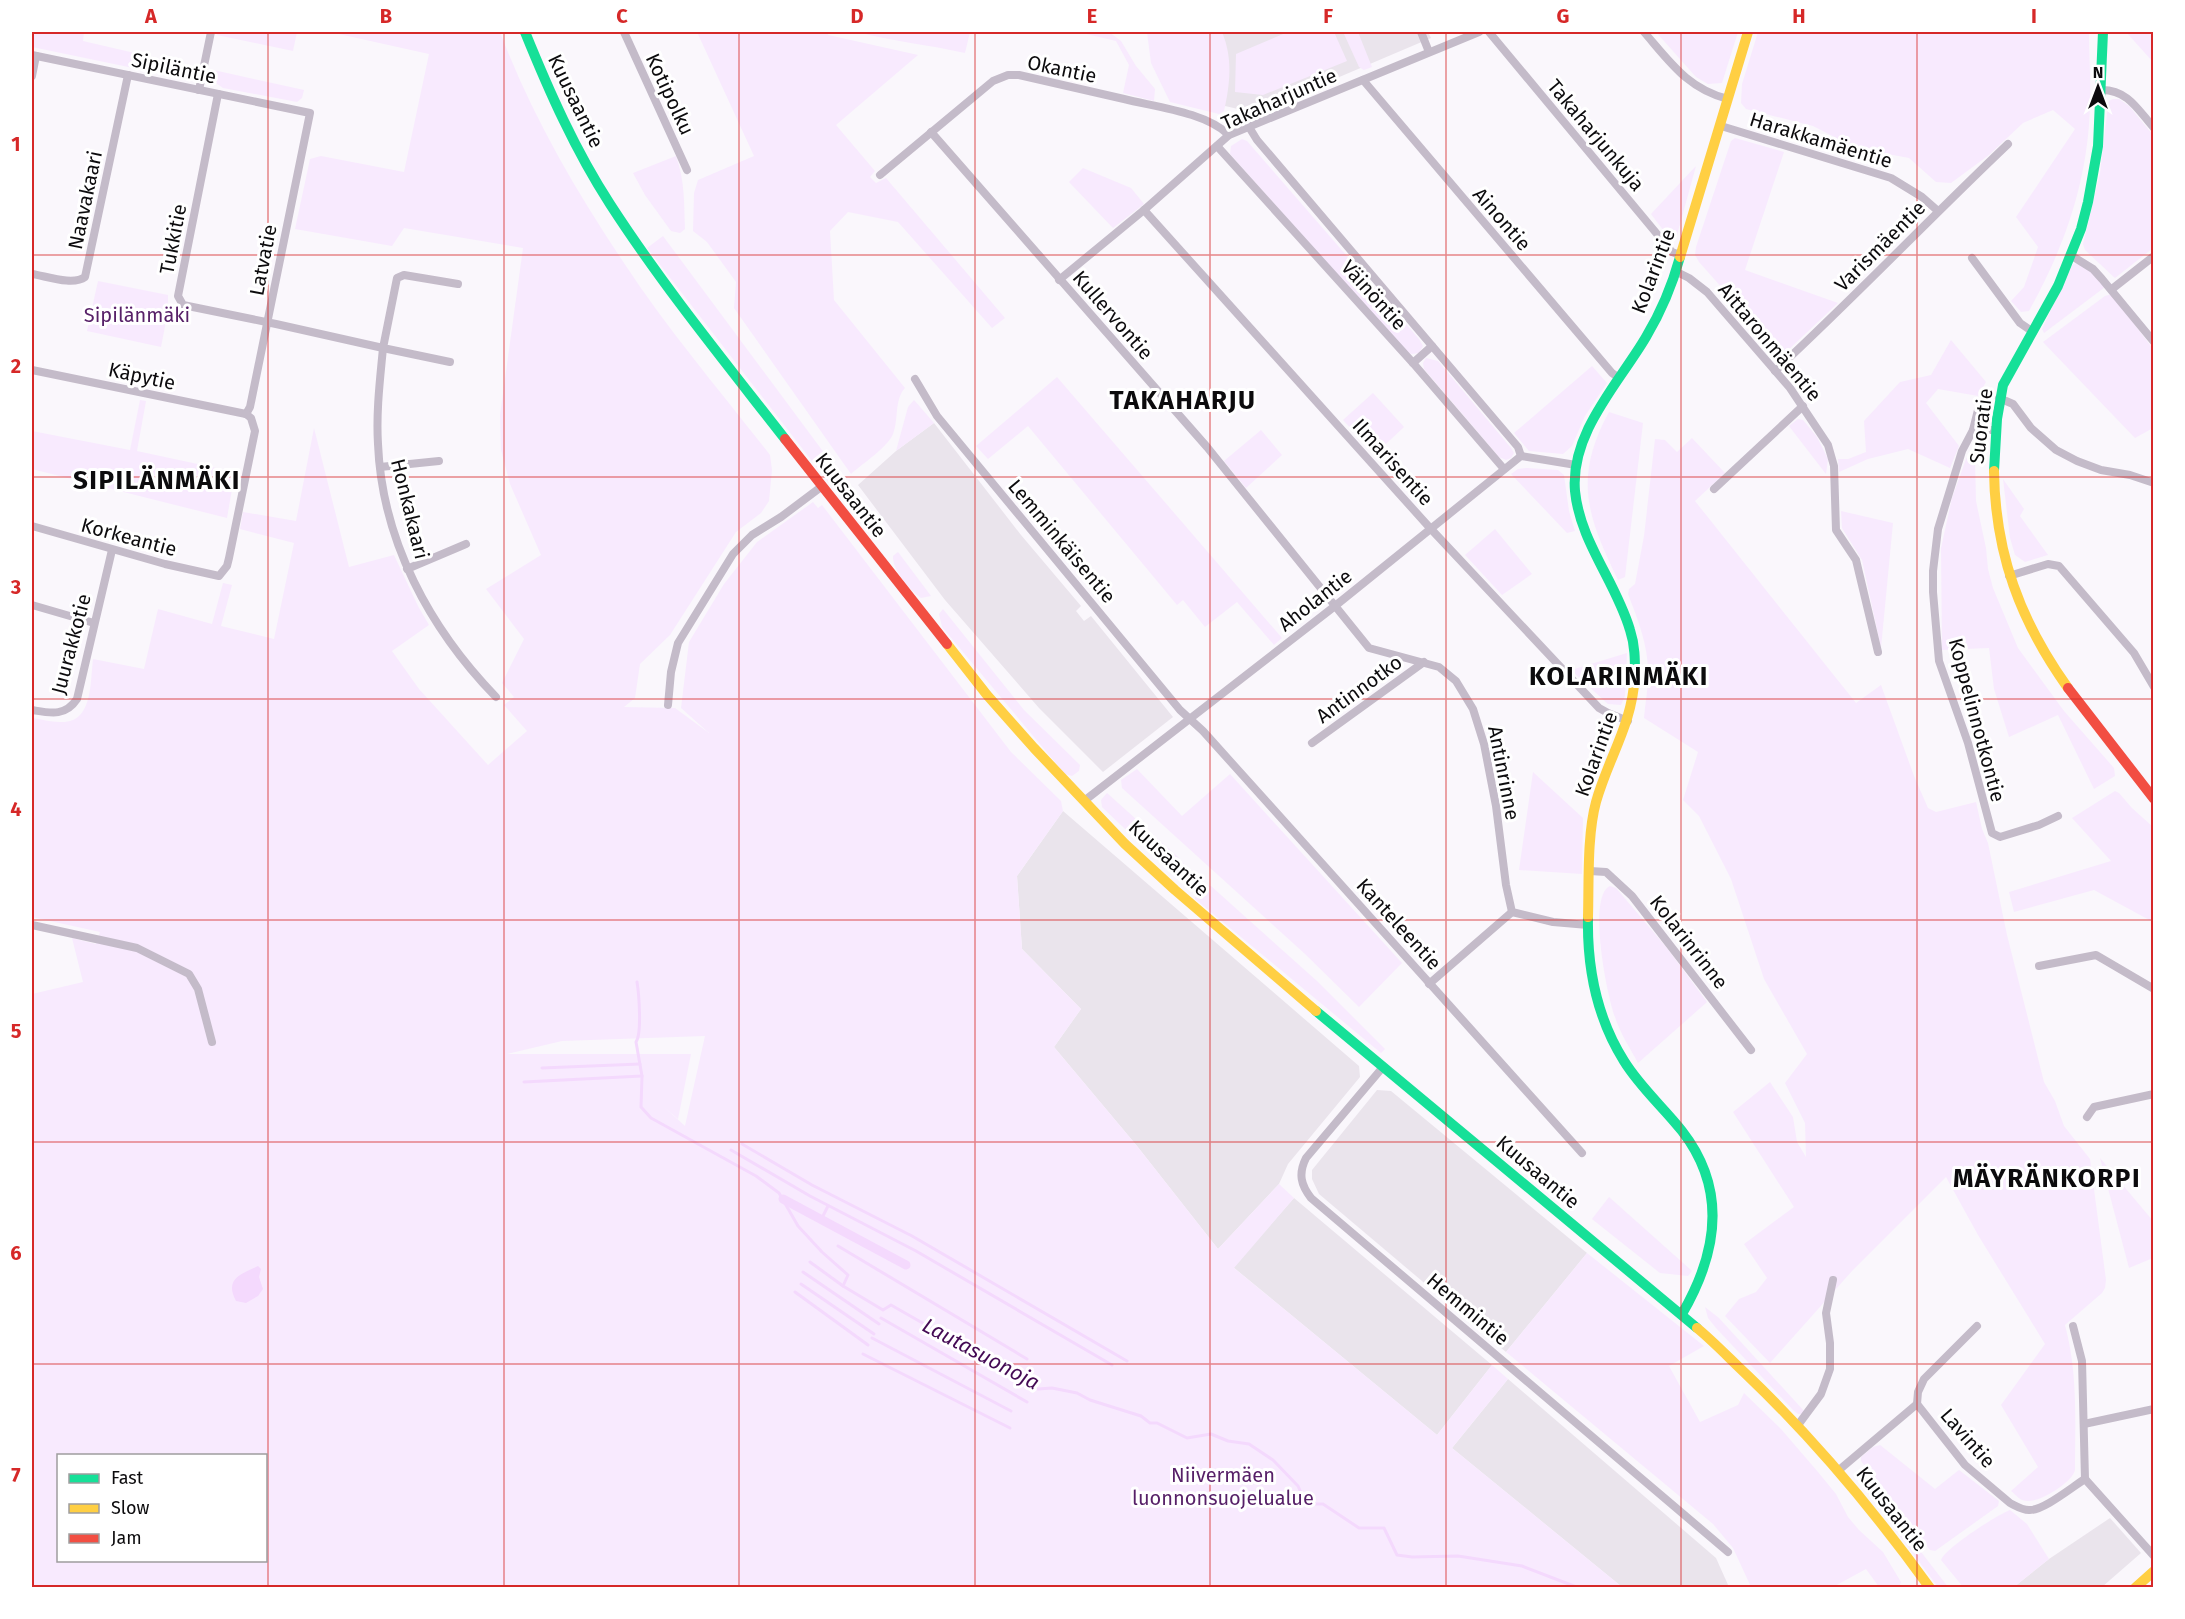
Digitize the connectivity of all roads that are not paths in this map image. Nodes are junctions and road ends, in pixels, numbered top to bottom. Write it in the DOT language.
graph roads {
  1 [pos="211,32"];
  2 [pos="525,32"];
  3 [pos="624,32"];
  4 [pos="1421,32"];
  5 [pos="1479,32"];
  6 [pos="1489,32"];
  7 [pos="1644,32"];
  8 [pos="1748,32"];
  9 [pos="2103,32"];
  10 [pos="1430,52"];
  11 [pos="34,55"];
  12 [pos="128,75"];
  13 [pos="32,76"];
  14 [pos="1363,80"];
  15 [pos="199,90"];
  16 [pos="2102,90"];
  17 [pos="219,94"];
  18 [pos="1728,99"];
  19 [pos="310,113"];
  20 [pos="1721,126"];
  21 [pos="1249,127"];
  22 [pos="2154,128"];
  23 [pos="931,132"];
  24 [pos="1229,135"];
  25 [pos="2008,144"];
  26 [pos="1217,146"];
  27 [pos="687,170"];
  28 [pos="880,174"];
  29 [pos="1144,210"];
  30 [pos="1938,211"];
  31 [pos="1680,255"];
  32 [pos="2072,256"];
  33 [pos="2154,256"];
  34 [pos="1972,258"];
  35 [pos="1675,272"];
  36 [pos="32,274"];
  37 [pos="1059,280"];
  38 [pos="458,284"];
  39 [pos="2112,289"];
  40 [pos="267,322"];
  41 [pos="2033,332"];
  42 [pos="2154,342"];
  43 [pos="1432,346"];
  44 [pos="383,348"];
  45 [pos="450,362"];
  46 [pos="1413,363"];
  47 [pos="32,370"];
  48 [pos="1775,371"];
  49 [pos="1619,378"];
  50 [pos="915,379"];
  51 [pos="1999,398"];
  52 [pos="1803,406"];
  53 [pos="1979,406"];
  54 [pos="246,414"];
  55 [pos="1973,430"];
  56 [pos="1996,430"];
  57 [pos="1521,456"];
  58 [pos="439,460"];
  59 [pos="1576,465"];
  60 [pos="380,467"];
  61 [pos="1504,469"];
  62 [pos="2154,483"];
  63 [pos="821,487"];
  64 [pos="1714,489"];
  65 [pos="32,526"];
  66 [pos="1430,528"];
  67 [pos="466,544"];
  68 [pos="112,550"];
  69 [pos="407,569"];
  70 [pos="2009,576"];
  71 [pos="32,605"];
  72 [pos="1335,606"];
  73 [pos="94,622"];
  74 [pos="1878,652"];
  75 [pos="1424,662"];
  76 [pos="2154,687"];
  77 [pos="496,697"];
  78 [pos="668,705"];
  79 [pos="32,710"];
  80 [pos="1190,719"];
  81 [pos="1629,721"];
  82 [pos="1312,742"];
  83 [pos="2154,799"];
  84 [pos="1084,801"];
  85 [pos="2058,816"];
  86 [pos="1590,871"];
  87 [pos="1512,912"];
  88 [pos="32,925"];
  89 [pos="1588,925"];
  90 [pos="2039,966"];
  91 [pos="1430,984"];
  92 [pos="2154,989"];
  93 [pos="212,1042"];
  94 [pos="1751,1050"];
  95 [pos="1383,1067"];
  96 [pos="2154,1094"];
  97 [pos="2087,1117"];
  98 [pos="1582,1153"];
  99 [pos="1833,1280"];
  100 [pos="1682,1314"];
  101 [pos="1977,1326"];
  102 [pos="2073,1326"];
  103 [pos="1917,1404"];
  104 [pos="2154,1409"];
  105 [pos="2084,1424"];
  106 [pos="1798,1425"];
  107 [pos="1839,1470"];
  108 [pos="2085,1479"];
  109 [pos="1728,1552"];
  110 [pos="2154,1556"];
  111 [pos="2154,1571"];
  112 [pos="1930,1587"];
  113 [pos="2134,1587"];
  1 -- 15 [label="street"];
  2 -- 63 [label="street, Kuusaantie"];
  3 -- 27 [label="street, Kotipolku"];
  4 -- 10 [label="street"];
  5 -- 10 [label="street, Takaharjuntie"];
  6 -- 31 [label="street, Takaharjunkuja"];
  7 -- 18 [label="street"];
  8 -- 18 [label="street, Kolarintie"];
  9 -- 16 [label="street, Suoratie"];
  10 -- 14 [label="street, Takaharjuntie"];
  11 -- 12 [label="street, Sipiläntie"];
  11 -- 13 [label="street"];
  12 -- 15 [label="street, Sipiläntie"];
  12 -- 36 [label="street, Naavakaari"];
  14 -- 21 [label="street, Takaharjuntie"];
  14 -- 49 [label="street, Ainontie"];
  15 -- 17 [label="street, Sipiläntie"];
  16 -- 22 [label="street"];
  16 -- 32 [label="street, Suoratie"];
  17 -- 19 [label="street, Sipiläntie"];
  17 -- 40 [label="street, Tukkitie"];
  18 -- 20 [label="street, Kolarintie"];
  19 -- 40 [label="street, Latvatie"];
  20 -- 30 [label="street, Harakkamäentie"];
  20 -- 31 [label="street, Kolarintie"];
  21 -- 24 [label="street, Takaharjuntie"];
  21 -- 43 [label="street, Väinöntie"];
  23 -- 24 [label="street, Okantie"];
  23 -- 28 [label="street, Okantie"];
  23 -- 37 [label="street, Kullervontie"];
  24 -- 26 [label="street, Takaharjuntie"];
  25 -- 30 [label="street, Varismäentie"];
  26 -- 29 [label="street, Takaharjuntie"];
  26 -- 46 [label="street, Väinöntie"];
  29 -- 37 [label="street, Takaharjuntie"];
  29 -- 66 [label="street, Ilmarisentie"];
  30 -- 48 [label="street, Varismäentie"];
  31 -- 35 [label="street, Kolarintie"];
  32 -- 39 [label="street"];
  32 -- 41 [label="street, Suoratie"];
  33 -- 39 [label="street"];
  34 -- 41 [label="street"];
  35 -- 48 [label="street, Aittaronmäentie"];
  35 -- 49 [label="street, Kolarintie"];
  37 -- 72 [label="street, Kullervontie"];
  38 -- 44 [label="street, Honkakaari"];
  39 -- 42 [label="street"];
  40 -- 44 [label="street"];
  40 -- 54 [label="street, Latvatie"];
  41 -- 51 [label="street, Suoratie"];
  43 -- 46 [label="street"];
  43 -- 57 [label="street, Väinöntie"];
  44 -- 45 [label="street"];
  44 -- 60 [label="street, Honkakaari"];
  46 -- 61 [label="street, Väinöntie"];
  47 -- 54 [label="street, Käpytie"];
  48 -- 52 [label="street, Aittaronmäentie"];
  49 -- 59 [label="street, Kolarintie"];
  50 -- 80 [label="street, Lemminkäisentie"];
  51 -- 56 [label="street, Suoratie"];
  51 -- 62 [label="street"];
  52 -- 64 [label="street"];
  52 -- 74 [label="street, Aittaronmäentie"];
  53 -- 55 [label="street, Koppelinnotkontie"];
  54 -- 68 [label="street, Korkeantie"];
  55 -- 56 [label="street"];
  55 -- 85 [label="street, Koppelinnotkontie"];
  56 -- 70 [label="street, Suoratie"];
  57 -- 59 [label="street"];
  57 -- 61 [label="street, Aholantie"];
  58 -- 60 [label="street"];
  59 -- 81 [label="street, Kolarintie"];
  60 -- 69 [label="street, Honkakaari"];
  61 -- 66 [label="street, Aholantie"];
  63 -- 78 [label="street"];
  63 -- 84 [label="street, Kuusaantie"];
  65 -- 68 [label="street, Korkeantie"];
  66 -- 72 [label="street, Aholantie"];
  66 -- 81 [label="street, Ilmarisentie"];
  67 -- 69 [label="street"];
  68 -- 73 [label="street, Juurakkotie"];
  69 -- 77 [label="street, Honkakaari"];
  70 -- 76 [label="street"];
  70 -- 83 [label="street, Suoratie"];
  71 -- 73 [label="street"];
  72 -- 75 [label="street, Antinrinne"];
  72 -- 80 [label="street, Aholantie"];
  73 -- 79 [label="street, Juurakkotie"];
  75 -- 82 [label="street, Antinnotko"];
  75 -- 87 [label="street, Antinrinne"];
  80 -- 84 [label="street, Aholantie"];
  80 -- 91 [label="street, Kanteleentie"];
  81 -- 86 [label="street, Kolarintie"];
  84 -- 95 [label="street, Kuusaantie"];
  86 -- 89 [label="street, Kolarintie"];
  86 -- 94 [label="street, Kolarinrinne"];
  87 -- 89 [label="street"];
  87 -- 91 [label="street"];
  88 -- 93 [label="street"];
  89 -- 100 [label="street, Kolarintie"];
  90 -- 92 [label="street"];
  91 -- 98 [label="street, Kanteleentie"];
  95 -- 100 [label="street, Kuusaantie"];
  95 -- 109 [label="street, Hemmintie"];
  96 -- 97 [label="street"];
  99 -- 106 [label="street"];
  100 -- 106 [label="street, Kuusaantie"];
  101 -- 103 [label="street"];
  102 -- 105 [label="street"];
  103 -- 107 [label="street, Lavintie"];
  103 -- 108 [label="street, Lavintie"];
  104 -- 105 [label="street"];
  105 -- 108 [label="street"];
  106 -- 107 [label="street, Kuusaantie"];
  107 -- 112 [label="street, Kuusaantie"];
  108 -- 110 [label="street"];
  111 -- 113 [label="street"];
}
